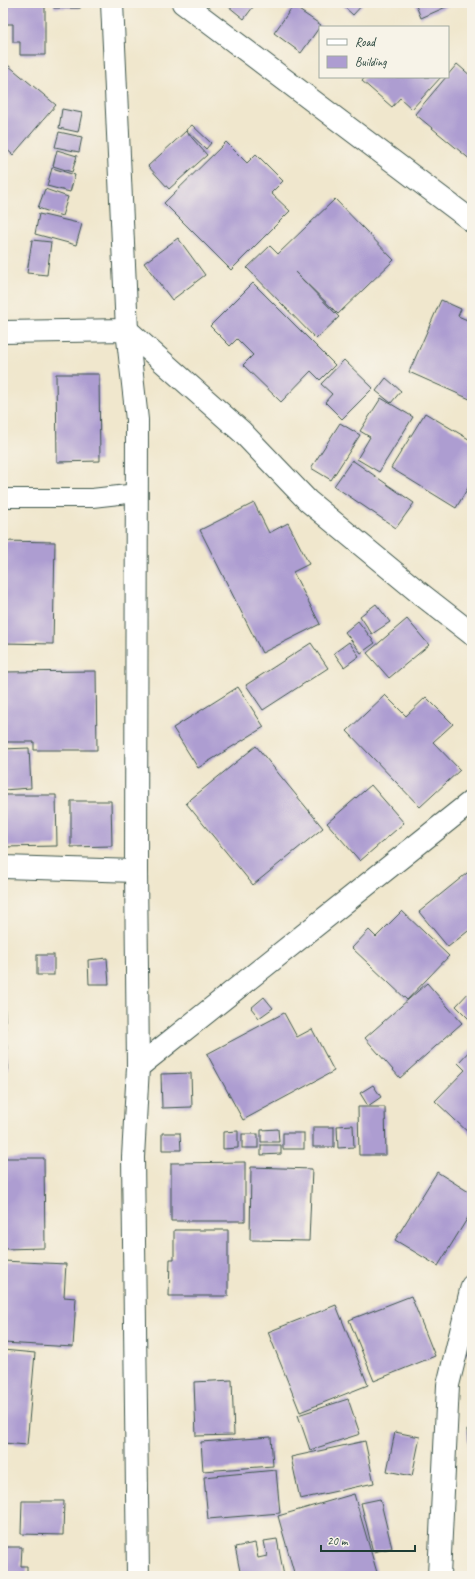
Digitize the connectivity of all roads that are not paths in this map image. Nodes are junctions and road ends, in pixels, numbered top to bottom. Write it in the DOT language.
graph roads {
  1 [pos="112,3"];
  2 [pos="183,3"];
  3 [pos="472,221"];
  4 [pos="127,330"];
  5 [pos="3,332"];
  6 [pos="137,493"];
  7 [pos="3,498"];
  8 [pos="472,634"];
  9 [pos="472,802"];
  10 [pos="3,867"];
  11 [pos="136,871"];
  12 [pos="138,1067"];
  13 [pos="472,1286"];
  14 [pos="138,1576"];
  15 [pos="439,1576"];
  1 -- 4 [label="street"];
  2 -- 3 [label="street"];
  4 -- 5 [label="street"];
  4 -- 6 [label="street"];
  4 -- 8 [label="street"];
  6 -- 7 [label="lane"];
  6 -- 11 [label="street"];
  9 -- 12 [label="street"];
  10 -- 11 [label="street"];
  11 -- 12 [label="street"];
  12 -- 14 [label="street"];
  13 -- 15 [label="street"];
}
